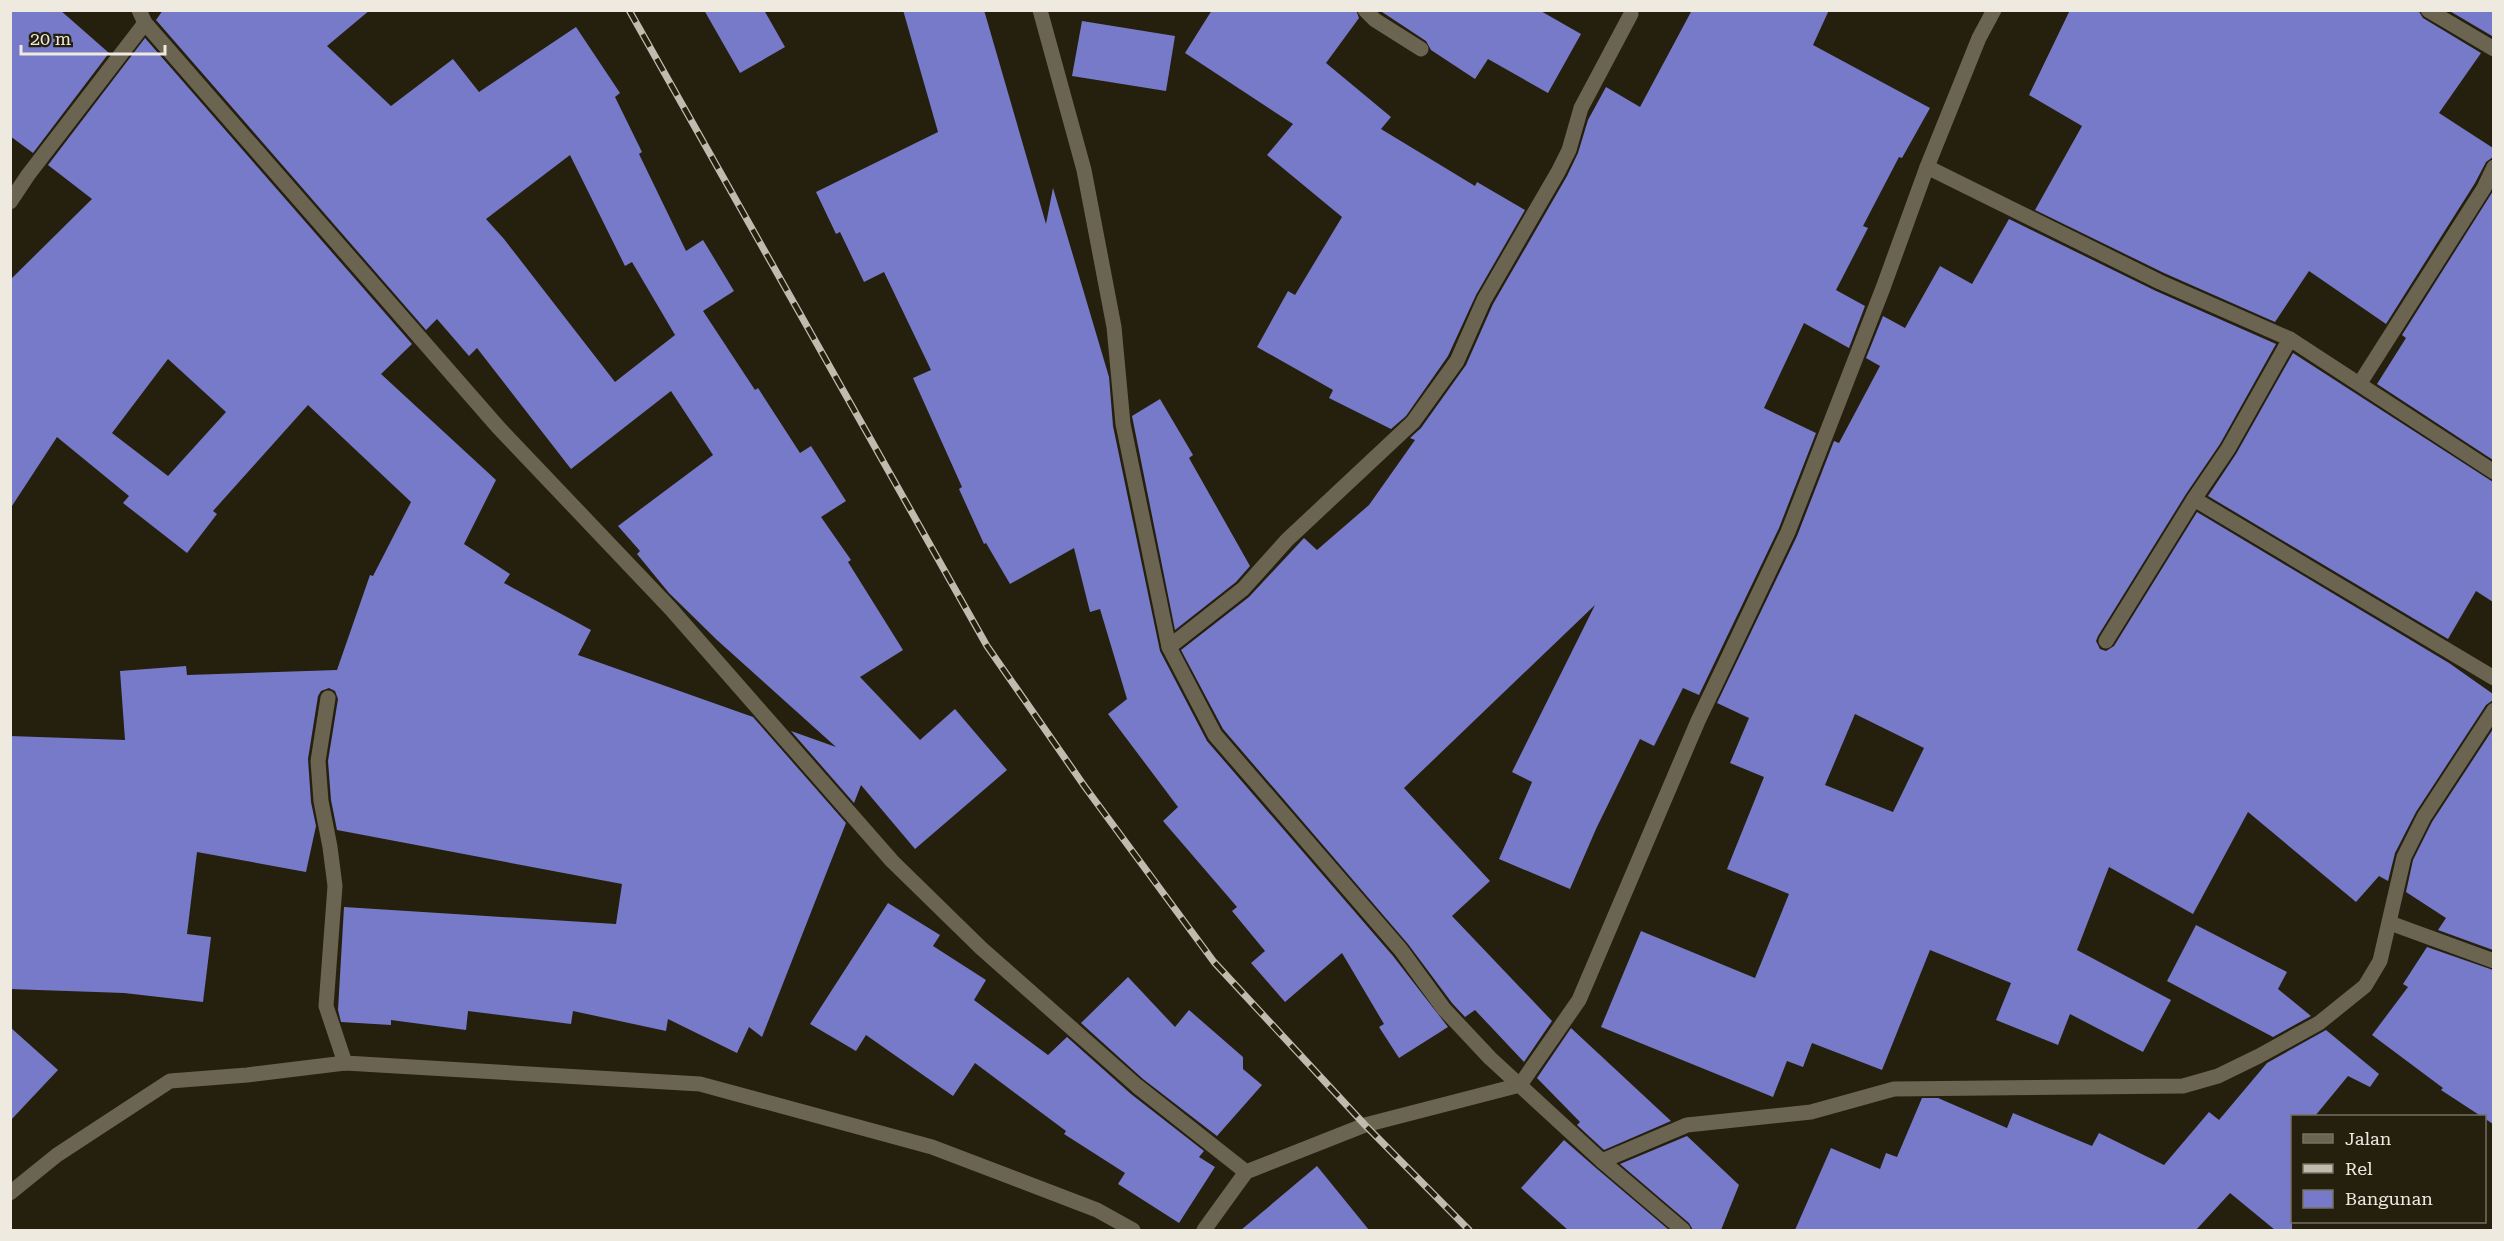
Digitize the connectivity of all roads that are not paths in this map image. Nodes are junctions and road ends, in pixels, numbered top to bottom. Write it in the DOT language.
graph roads {
  1 [pos="1040,10"];
  2 [pos="1365,10"];
  3 [pos="1994,10"];
  4 [pos="2428,10"];
  5 [pos="1631,14"];
  6 [pos="142,17"];
  7 [pos="1421,49"];
  8 [pos="2493,49"];
  9 [pos="1927,167"];
  10 [pos="2493,167"];
  11 [pos="10,202"];
  12 [pos="2290,339"];
  13 [pos="2360,383"];
  14 [pos="2493,472"];
  15 [pos="2193,499"];
  16 [pos="2106,641"];
  17 [pos="1169,647"];
  18 [pos="2493,678"];
  19 [pos="328,698"];
  20 [pos="2492,715"];
  21 [pos="2390,923"];
  22 [pos="2493,961"];
  23 [pos="345,1063"];
  24 [pos="1520,1085"];
  25 [pos="1602,1161"];
  26 [pos="1246,1172"];
  27 [pos="10,1193"];
  28 [pos="1133,1230"];
  29 [pos="1204,1230"];
  30 [pos="1683,1230"];
  1 -- 17 [label="street"];
  2 -- 7 [label="street"];
  3 -- 9 [label="street"];
  4 -- 8 [label="street"];
  5 -- 17 [label="street"];
  6 -- 11 [label="street"];
  6 -- 26 [label="street"];
  9 -- 12 [label="street"];
  9 -- 24 [label="street"];
  10 -- 13 [label="street"];
  12 -- 13 [label="street"];
  12 -- 15 [label="street"];
  13 -- 14 [label="street"];
  15 -- 16 [label="street"];
  15 -- 18 [label="street"];
  17 -- 24 [label="street"];
  19 -- 23 [label="street"];
  20 -- 21 [label="street"];
  21 -- 22 [label="street"];
  21 -- 25 [label="street"];
  23 -- 27 [label="street"];
  23 -- 28 [label="street"];
  24 -- 25 [label="street"];
  24 -- 26 [label="street"];
  25 -- 30 [label="street"];
  26 -- 29 [label="street"];
}
